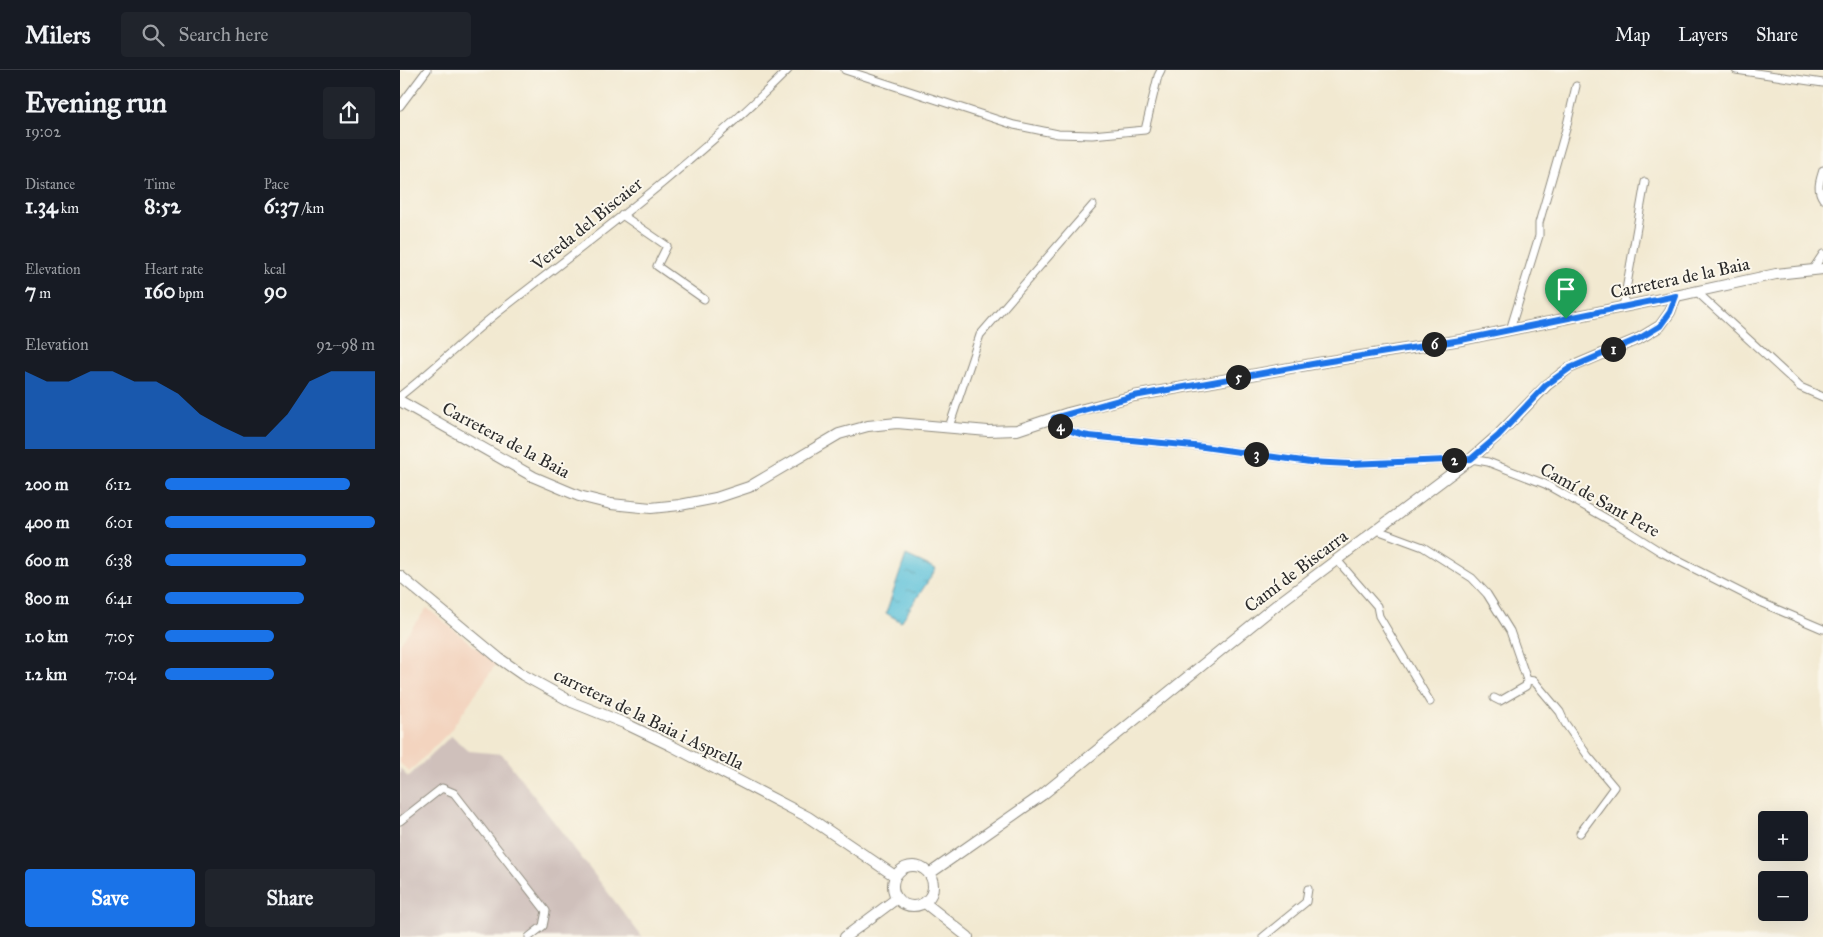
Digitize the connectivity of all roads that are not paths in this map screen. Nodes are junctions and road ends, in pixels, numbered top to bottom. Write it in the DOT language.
graph roads {
  1 [pos="428,70"];
  2 [pos="788,70"];
  3 [pos="845,70"];
  4 [pos="1161,70"];
  5 [pos="1736,70"];
  6 [pos="1823,83"];
  7 [pos="1576,86"];
  8 [pos="400,106"];
  9 [pos="1823,170"];
  10 [pos="1645,182"];
  11 [pos="1823,199"];
  12 [pos="1093,206"];
  13 [pos="622,215"];
  14 [pos="1823,254"];
  15 [pos="1818,269"];
  16 [pos="1697,292"];
  17 [pos="1676,296"];
  18 [pos="704,299"];
  19 [pos="1623,307"];
  20 [pos="1510,330"];
  21 [pos="400,396"];
  22 [pos="1823,397"];
  23 [pos="400,401"];
  24 [pos="1054,418"];
  25 [pos="949,427"];
  26 [pos="1471,459"];
  27 [pos="1377,530"];
  28 [pos="1337,560"];
  29 [pos="400,576"];
  30 [pos="1823,629"];
  31 [pos="1527,680"];
  32 [pos="1494,698"];
  33 [pos="1430,702"];
  34 [pos="400,821"];
  35 [pos="1580,833"];
  36 [pos="929,874"];
  37 [pos="895,876"];
  38 [pos="1308,889"];
  39 [pos="896,899"];
  40 [pos="925,903"];
  41 [pos="529,937"];
  42 [pos="845,937"];
  43 [pos="968,937"];
  44 [pos="1263,937"];
  1 -- 8 [label="street"];
  2 -- 13 [label="street, Vereda del Biscaier"];
  3 -- 4 [label="street"];
  5 -- 6 [label="street"];
  7 -- 20 [label="street"];
  9 -- 11 [label="street"];
  10 -- 19 [label="street"];
  12 -- 25 [label="street"];
  13 -- 18 [label="street"];
  13 -- 21 [label="street, Vereda del Biscaier"];
  14 -- 15 [label="street"];
  15 -- 16 [label="main road, Carretera de la Baia"];
  16 -- 17 [label="main road, Carretera de la Baia"];
  16 -- 22 [label="street"];
  17 -- 19 [label="main road, Carretera de la Baia"];
  17 -- 26 [label="main road, Camí de Biscarra"];
  19 -- 20 [label="main road, Carretera de la Baia"];
  20 -- 24 [label="main road, Carretera de la Baia"];
  23 -- 25 [label="main road, Carretera de la Baia"];
  24 -- 25 [label="main road, Carretera de la Baia"];
  24 -- 26 [label="street, Camí de Sant Pere"];
  26 -- 27 [label="main road, Camí de Biscarra"];
  26 -- 30 [label="street, Camí de Sant Pere"];
  27 -- 28 [label="main road, Camí de Biscarra"];
  27 -- 31 [label="street"];
  28 -- 33 [label="street"];
  28 -- 36 [label="main road, Camí de Biscarra"];
  29 -- 37 [label="main road, carretera de la Baia i Asprella"];
  31 -- 32 [label="street"];
  31 -- 35 [label="street"];
  34 -- 41 [label="street"];
  36 -- 37 [label="main road"];
  36 -- 40 [label="main road"];
  37 -- 39 [label="main road"];
  38 -- 44 [label="street"];
  39 -- 40 [label="main road"];
  39 -- 42 [label="main road"];
  40 -- 43 [label="main road"];
}
